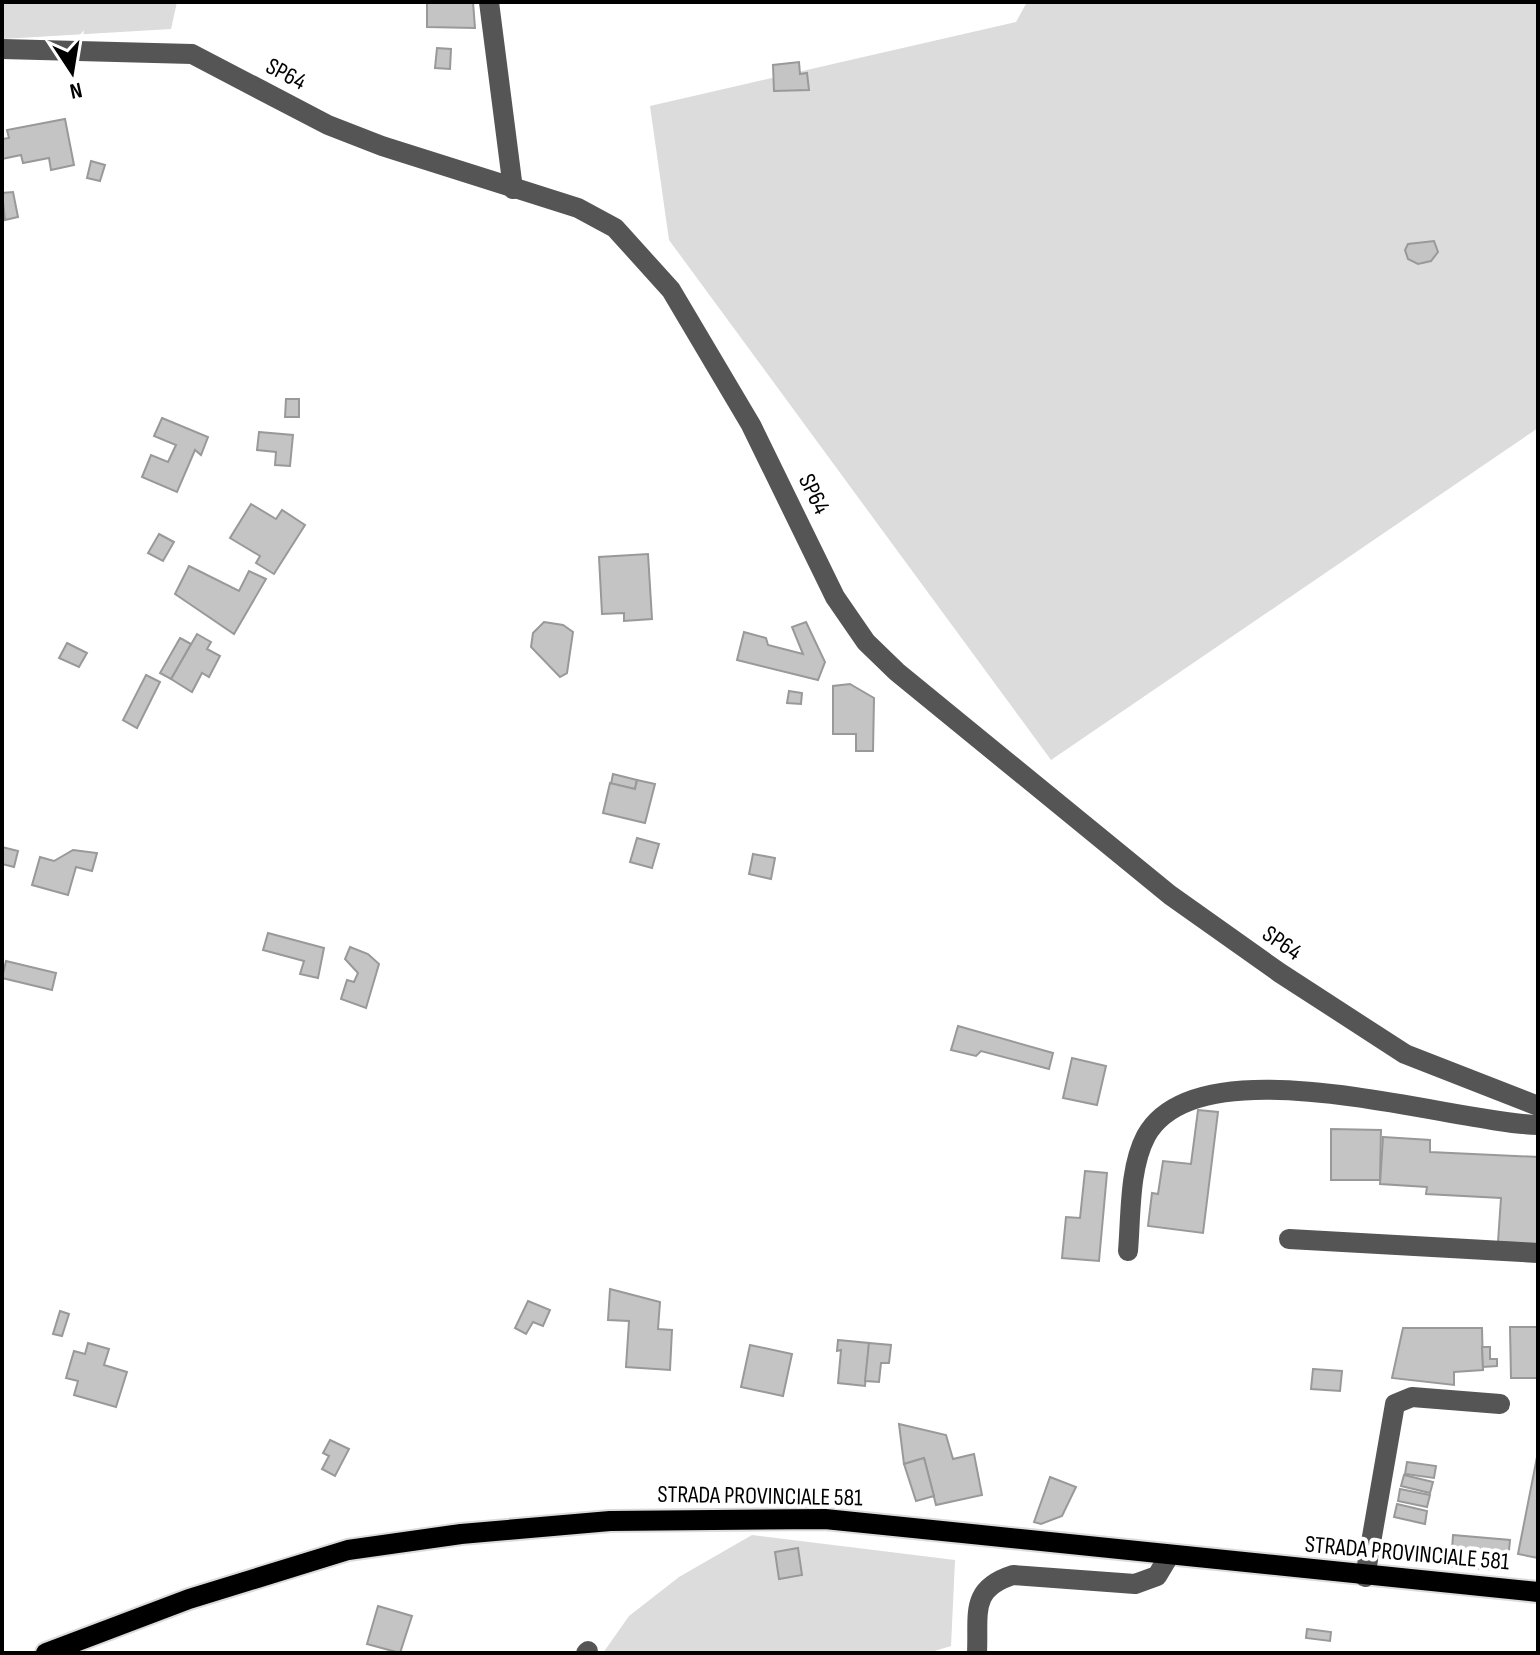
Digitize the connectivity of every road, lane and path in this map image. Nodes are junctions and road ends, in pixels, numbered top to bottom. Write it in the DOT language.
graph roads {
  1 [pos="489,2"];
  2 [pos="2,49"];
  3 [pos="513,189"];
  4 [pos="1538,1106"];
  5 [pos="1538,1125"];
  6 [pos="1289,1239"];
  7 [pos="1128,1251"];
  8 [pos="1538,1253"];
  9 [pos="1500,1404"];
  10 [pos="1169,1556"];
  11 [pos="1365,1577"];
  12 [pos="1538,1592"];
  13 [pos="46,1653"];
  14 [pos="977,1653"];
  1 -- 3 [label="street"];
  2 -- 3 [label="street, SP64 / SP64"];
  3 -- 4 [label="street, SP64 / SP64"];
  5 -- 7 [label="street"];
  6 -- 8 [label="street"];
  9 -- 11 [label="street"];
  10 -- 11 [label="main road, STRADA PROVINCIALE 581"];
  10 -- 13 [label="main road, STRADA PROVINCIALE 581"];
  10 -- 14 [label="street"];
  11 -- 12 [label="main road, STRADA PROVINCIALE 581"];
}
